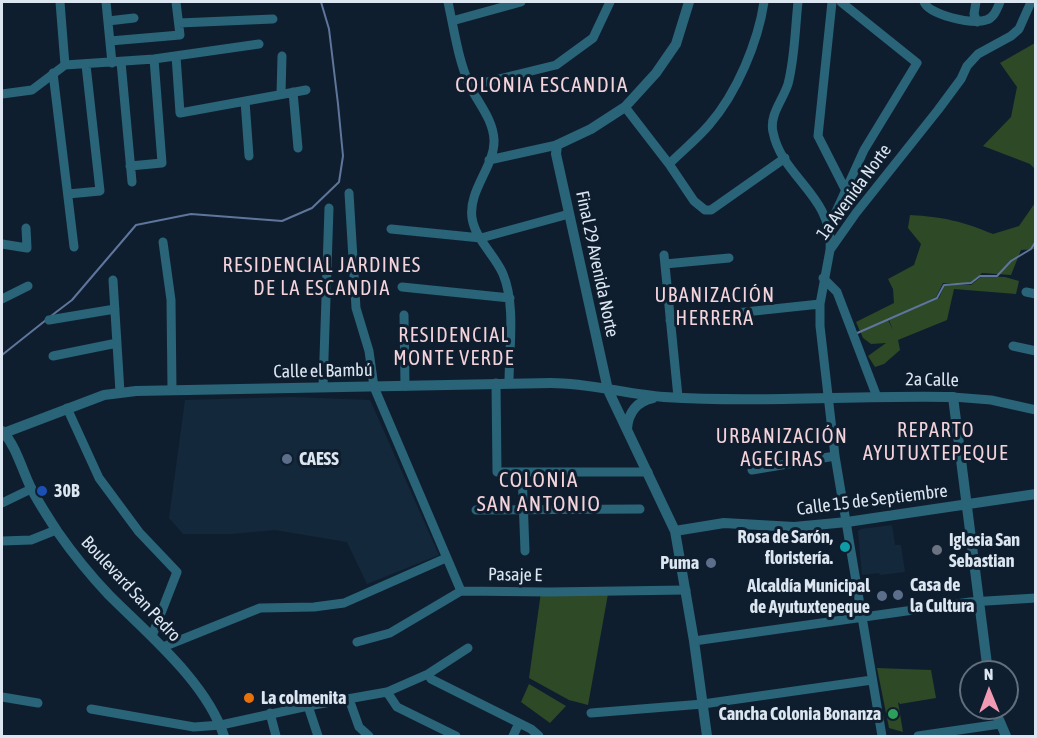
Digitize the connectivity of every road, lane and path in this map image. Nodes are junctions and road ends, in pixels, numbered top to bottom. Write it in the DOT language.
graph roads {
  1 [pos="60,2"];
  2 [pos="106,2"];
  3 [pos="176,2"];
  4 [pos="448,2"];
  5 [pos="521,2"];
  6 [pos="610,2"];
  7 [pos="689,2"];
  8 [pos="764,2"];
  9 [pos="798,2"];
  10 [pos="832,2"];
  11 [pos="841,2"];
  12 [pos="924,2"];
  13 [pos="976,2"];
  14 [pos="1000,2"];
  15 [pos="1023,2"];
  16 [pos="1031,2"];
  17 [pos="134,18"];
  18 [pos="273,19"];
  19 [pos="1024,20"];
  20 [pos="108,21"];
  21 [pos="452,21"];
  22 [pos="977,22"];
  23 [pos="179,23"];
  24 [pos="110,41"];
  25 [pos="259,44"];
  26 [pos="176,56"];
  27 [pos="282,56"];
  28 [pos="154,59"];
  29 [pos="117,62"];
  30 [pos="65,65"];
  31 [pos="86,65"];
  32 [pos="53,73"];
  33 [pos="470,86"];
  34 [pos="306,90"];
  35 [pos="293,92"];
  36 [pos="2,94"];
  37 [pos="281,94"];
  38 [pos="245,101"];
  39 [pos="625,107"];
  40 [pos="557,145"];
  41 [pos="298,148"];
  42 [pos="249,156"];
  43 [pos="785,158"];
  44 [pos="489,160"];
  45 [pos="669,164"];
  46 [pos="130,166"];
  47 [pos="132,182"];
  48 [pos="845,189"];
  49 [pos="349,193"];
  50 [pos="68,194"];
  51 [pos="329,208"];
  52 [pos="569,214"];
  53 [pos="829,227"];
  54 [pos="26,228"];
  55 [pos="391,229"];
  56 [pos="481,238"];
  57 [pos="163,242"];
  58 [pos="2,244"];
  59 [pos="74,247"];
  60 [pos="830,250"];
  61 [pos="729,258"];
  62 [pos="824,278"];
  63 [pos="113,280"];
  64 [pos="28,286"];
  65 [pos="402,287"];
  66 [pos="510,298"];
  67 [pos="2,299"];
  68 [pos="820,304"];
  69 [pos="115,309"];
  70 [pos="404,315"];
  71 [pos="49,320"];
  72 [pos="670,320"];
  73 [pos="117,343"];
  74 [pos="1013,346"];
  75 [pos="1035,351"];
  76 [pos="53,356"];
  77 [pos="496,383"];
  78 [pos="509,383"];
  79 [pos="405,386"];
  80 [pos="323,387"];
  81 [pos="374,387"];
  82 [pos="172,390"];
  83 [pos="608,390"];
  84 [pos="120,392"];
  85 [pos="664,397"];
  86 [pos="678,397"];
  87 [pos="877,397"];
  88 [pos="953,397"];
  89 [pos="828,398"];
  90 [pos="67,408"];
  91 [pos="1035,410"];
  92 [pos="627,429"];
  93 [pos="4,437"];
  94 [pos="835,456"];
  95 [pos="752,470"];
  96 [pos="522,472"];
  97 [pos="648,472"];
  98 [pos="32,489"];
  99 [pos="1035,494"];
  100 [pos="2,502"];
  101 [pos="966,504"];
  102 [pos="640,509"];
  103 [pos="476,510"];
  104 [pos="524,510"];
  105 [pos="847,522"];
  106 [pos="56,530"];
  107 [pos="675,531"];
  108 [pos="2,541"];
  109 [pos="525,551"];
  110 [pos="446,558"];
  111 [pos="686,590"];
  112 [pos="461,591"];
  113 [pos="1035,598"];
  114 [pos="980,600"];
  115 [pos="862,616"];
  116 [pos="153,636"];
  117 [pos="694,641"];
  118 [pos="357,642"];
  119 [pos="163,647"];
  120 [pos="468,648"];
  121 [pos="987,660"];
  122 [pos="428,674"];
  123 [pos="872,680"];
  124 [pos="387,692"];
  125 [pos="2,697"];
  126 [pos="348,699"];
  127 [pos="38,703"];
  128 [pos="703,704"];
  129 [pos="308,706"];
  130 [pos="91,709"];
  131 [pos="270,713"];
  132 [pos="591,713"];
  133 [pos="998,720"];
  134 [pos="519,723"];
  135 [pos="1000,724"];
  136 [pos="221,725"];
  137 [pos="224,736"];
  138 [pos="276,736"];
  139 [pos="318,736"];
  140 [pos="369,736"];
  141 [pos="456,736"];
  142 [pos="513,736"];
  143 [pos="539,736"];
  144 [pos="707,736"];
  145 [pos="882,736"];
  146 [pos="918,736"];
  147 [pos="1006,736"];
  1 -- 30 [label="street"];
  2 -- 20 [label="street"];
  3 -- 23 [label="street"];
  4 -- 21 [label="street"];
  5 -- 21 [label="street"];
  6 -- 33 [label="street"];
  7 -- 39 [label="street"];
  8 -- 45 [label="street"];
  9 -- 43 [label="street"];
  10 -- 48 [label="street"];
  11 -- 48 [label="street"];
  12 -- 22 [label="street"];
  13 -- 22 [label="street"];
  14 -- 22 [label="street"];
  15 -- 19 [label="street"];
  16 -- 19 [label="street, 1a Avenida Norte"];
  17 -- 20 [label="street"];
  18 -- 23 [label="street"];
  19 -- 60 [label="street, 1a Avenida Norte"];
  20 -- 24 [label="street"];
  21 -- 33 [label="street"];
  23 -- 24 [label="street"];
  24 -- 29 [label="street"];
  25 -- 26 [label="street"];
  26 -- 28 [label="street"];
  26 -- 38 [label="street"];
  27 -- 37 [label="street"];
  28 -- 29 [label="street"];
  28 -- 46 [label="street"];
  29 -- 31 [label="street"];
  29 -- 46 [label="street"];
  30 -- 31 [label="street"];
  30 -- 32 [label="street"];
  31 -- 50 [label="street"];
  32 -- 36 [label="street"];
  32 -- 50 [label="street"];
  33 -- 44 [label="street"];
  34 -- 35 [label="street"];
  35 -- 37 [label="street"];
  35 -- 41 [label="street"];
  37 -- 38 [label="street"];
  38 -- 42 [label="street"];
  39 -- 40 [label="street"];
  39 -- 45 [label="street"];
  40 -- 44 [label="street"];
  40 -- 52 [label="street, Final 29 Avenida Norte"];
  43 -- 45 [label="street"];
  43 -- 53 [label="street"];
  44 -- 56 [label="street"];
  46 -- 47 [label="street"];
  48 -- 53 [label="street"];
  49 -- 81 [label="street"];
  50 -- 59 [label="street"];
  51 -- 80 [label="street"];
  52 -- 56 [label="street"];
  52 -- 83 [label="street, Final 29 Avenida Norte"];
  53 -- 60 [label="street"];
  54 -- 58 [label="street"];
  55 -- 56 [label="street"];
  56 -- 66 [label="street"];
  57 -- 82 [label="street"];
  60 -- 62 [label="street, 1a Avenida Norte"];
  61 -- 72 [label="street"];
  62 -- 68 [label="street, 1a Avenida Norte"];
  62 -- 87 [label="street"];
  63 -- 69 [label="street"];
  64 -- 67 [label="street"];
  65 -- 66 [label="street"];
  66 -- 78 [label="street"];
  68 -- 72 [label="street"];
  68 -- 89 [label="street, 1a Avenida Norte"];
  69 -- 71 [label="street"];
  69 -- 73 [label="street"];
  70 -- 79 [label="street"];
  72 -- 86 [label="street"];
  73 -- 76 [label="street"];
  73 -- 84 [label="street"];
  74 -- 75 [label="street"];
  77 -- 78 [label="street, Calle el Bambú"];
  77 -- 79 [label="street, Calle el Bambú"];
  77 -- 96 [label="street"];
  78 -- 83 [label="street, Calle el Bambú"];
  79 -- 81 [label="street, Calle el Bambú"];
  80 -- 81 [label="street, Calle el Bambú"];
  80 -- 82 [label="street, Calle el Bambú"];
  81 -- 110 [label="street"];
  82 -- 84 [label="street, Calle el Bambú"];
  83 -- 85 [label="street, Calle el Bambú"];
  83 -- 92 [label="street, Final 29 Avenida Norte"];
  84 -- 90 [label="street, Calle el Bambú"];
  85 -- 86 [label="street, Calle el Bambú"];
  85 -- 92 [label="street"];
  86 -- 89 [label="street, Calle el Bambú"];
  87 -- 88 [label="street, 2a Calle"];
  87 -- 89 [label="street, 2a Calle"];
  88 -- 91 [label="street, 2a Calle"];
  88 -- 101 [label="street"];
  89 -- 94 [label="street, 1a Avenida Norte"];
  90 -- 93 [label="street, Calle el Bambú"];
  90 -- 116 [label="street"];
  92 -- 97 [label="street, Final 29 Avenida Norte"];
  93 -- 98 [label="street, Boulevard San Pedro"];
  94 -- 95 [label="street"];
  94 -- 105 [label="street, 1a Avenida Norte"];
  96 -- 97 [label="street"];
  96 -- 104 [label="street"];
  97 -- 107 [label="street, Final 29 Avenida Norte"];
  98 -- 100 [label="street"];
  98 -- 106 [label="street, Boulevard San Pedro"];
  99 -- 101 [label="street, Calle 15 de Septiembre"];
  101 -- 105 [label="street, Calle 15 de Septiembre"];
  101 -- 114 [label="street"];
  102 -- 104 [label="street"];
  103 -- 104 [label="street"];
  104 -- 109 [label="street"];
  105 -- 107 [label="street, Calle 15 de Septiembre"];
  105 -- 115 [label="street, 1a Avenida Norte"];
  106 -- 108 [label="street"];
  106 -- 116 [label="street, Boulevard San Pedro"];
  107 -- 111 [label="street, Final 29 Avenida Norte"];
  110 -- 112 [label="street"];
  110 -- 119 [label="street"];
  111 -- 112 [label="street, Pasaje E"];
  111 -- 117 [label="street, Final 29 Avenida Norte"];
  112 -- 118 [label="street"];
  113 -- 114 [label="street"];
  114 -- 115 [label="street"];
  114 -- 121 [label="street"];
  115 -- 117 [label="street"];
  115 -- 123 [label="street, 1a Avenida Norte"];
  116 -- 119 [label="street, Boulevard San Pedro"];
  117 -- 128 [label="street, Final 29 Avenida Norte"];
  119 -- 136 [label="street, Boulevard San Pedro"];
  120 -- 122 [label="street"];
  122 -- 124 [label="street"];
  122 -- 134 [label="street"];
  123 -- 128 [label="street"];
  123 -- 145 [label="street, 1a Avenida Norte"];
  124 -- 126 [label="street"];
  124 -- 141 [label="street"];
  125 -- 127 [label="street"];
  126 -- 129 [label="street"];
  126 -- 140 [label="street"];
  128 -- 132 [label="street"];
  128 -- 144 [label="street, Final 29 Avenida Norte"];
  129 -- 131 [label="street"];
  129 -- 139 [label="street"];
  130 -- 136 [label="street"];
  131 -- 136 [label="street"];
  131 -- 138 [label="street"];
  133 -- 135 [label="street"];
  134 -- 142 [label="street"];
  134 -- 143 [label="street"];
  135 -- 146 [label="street"];
  135 -- 147 [label="street"];
  136 -- 137 [label="street, Boulevard San Pedro"];
}
